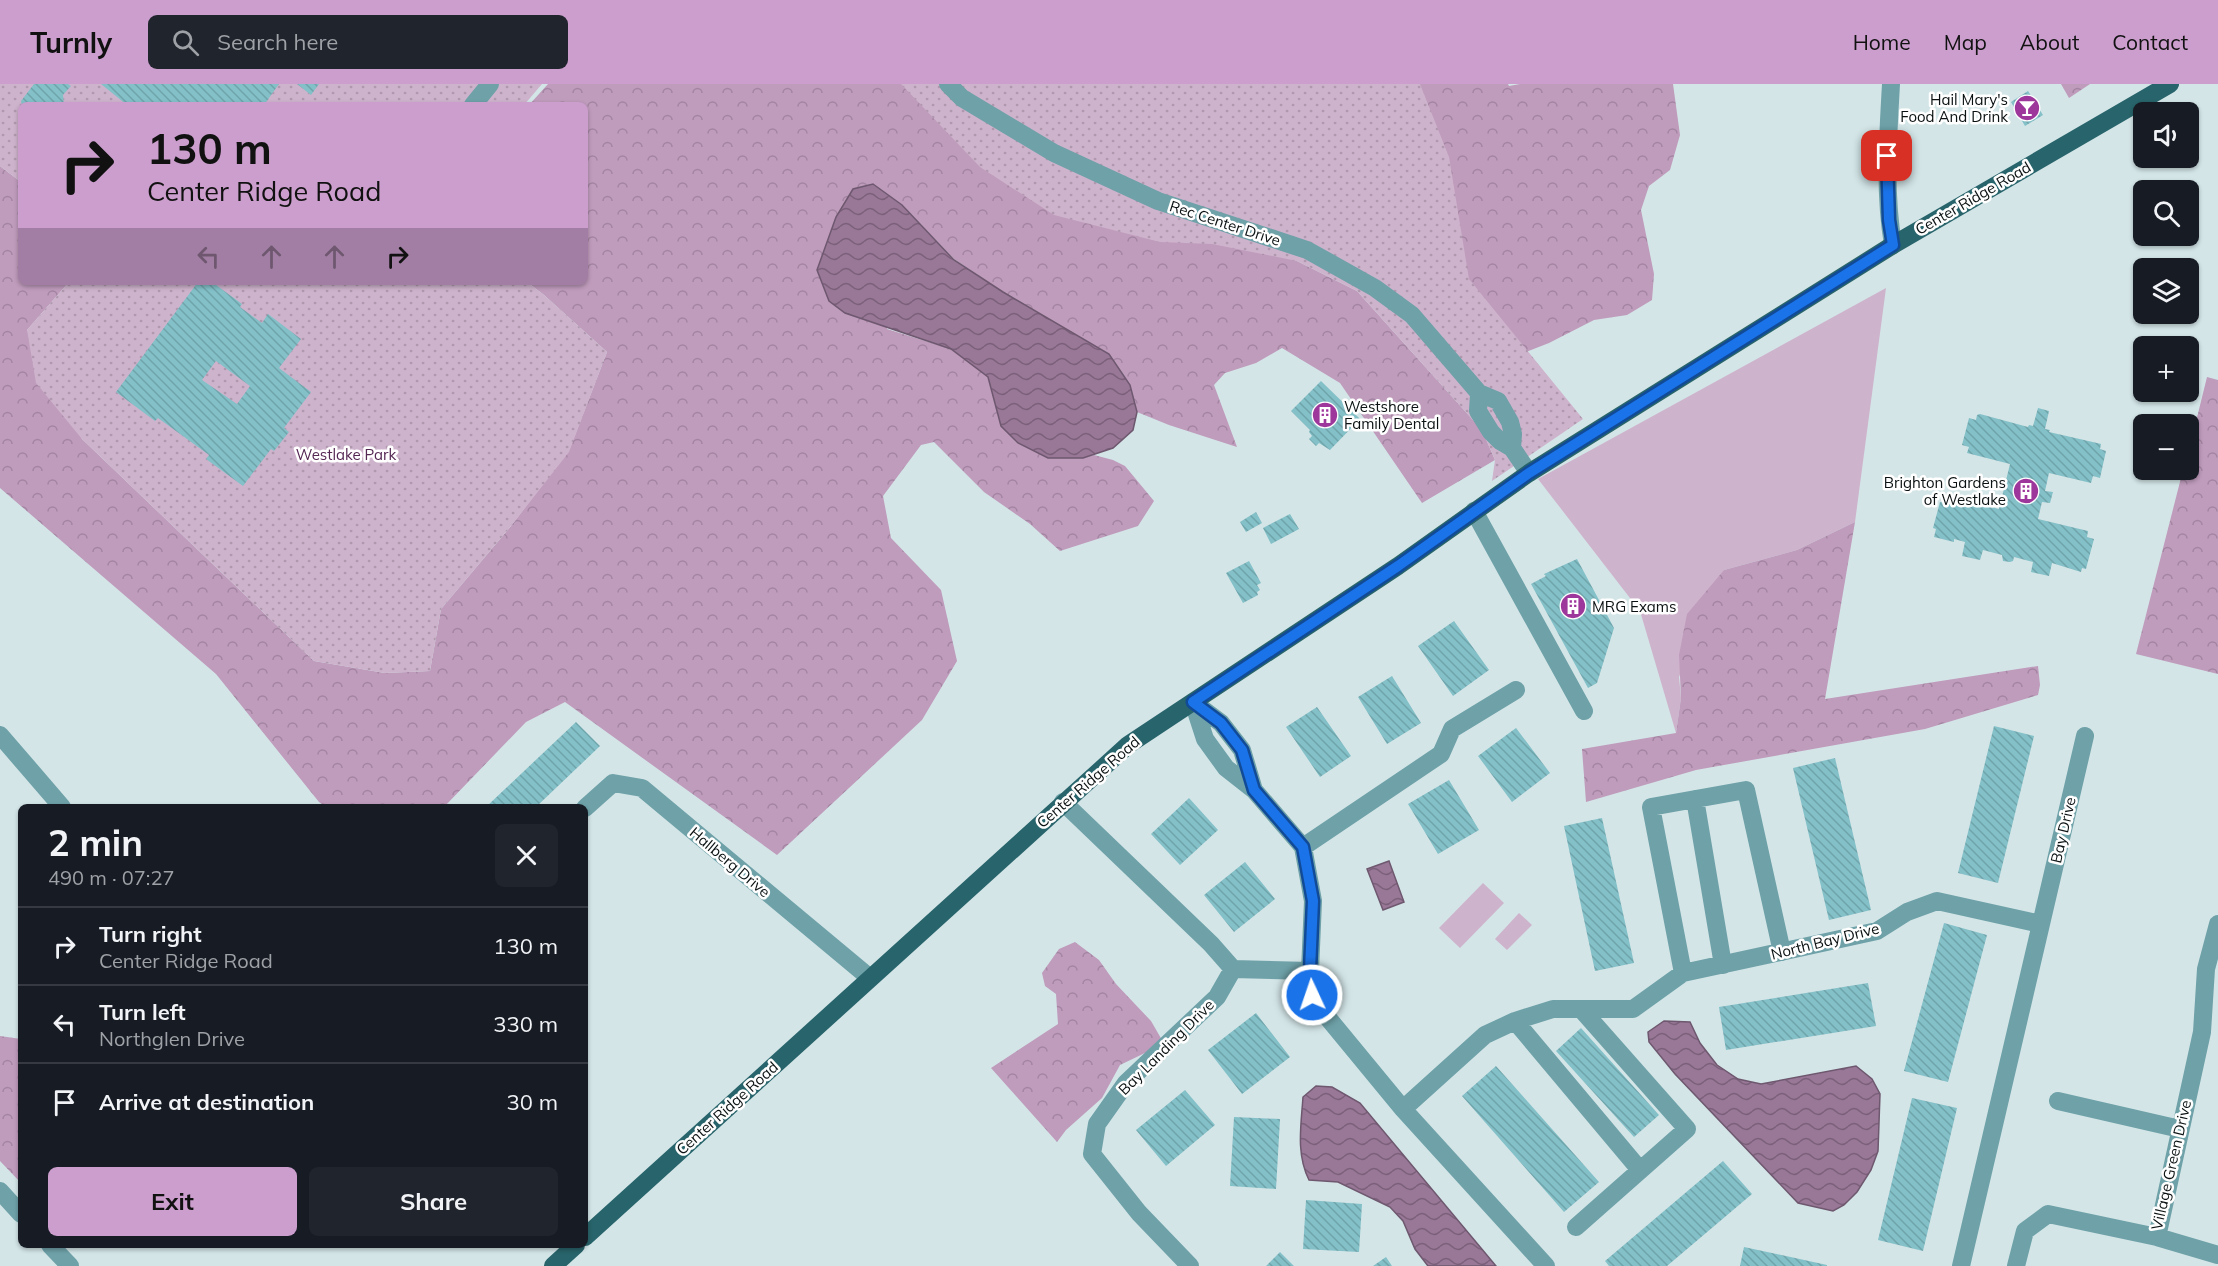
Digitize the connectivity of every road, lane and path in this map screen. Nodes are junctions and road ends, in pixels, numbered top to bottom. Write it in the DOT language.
graph roads {
  1 [pos="490,84"];
  2 [pos="948,84"];
  3 [pos="1891,84"];
  4 [pos="2170,84"];
  5 [pos="475,102"];
  6 [pos="1893,245"];
  7 [pos="1529,473"];
  8 [pos="1474,511"];
  9 [pos="1516,690"];
  10 [pos="1193,702"];
  11 [pos="1584,711"];
  12 [pos="0,735"];
  13 [pos="2085,736"];
  14 [pos="1695,799"];
  15 [pos="1063,802"];
  16 [pos="59,804"];
  17 [pos="588,805"];
  18 [pos="1303,847"];
  19 [pos="2042,924"];
  20 [pos="2218,924"];
  21 [pos="1782,952"];
  22 [pos="1723,965"];
  23 [pos="1233,969"];
  24 [pos="1310,970"];
  25 [pos="1683,973"];
  26 [pos="870,978"];
  27 [pos="1581,1009"];
  28 [pos="2211,1013"];
  29 [pos="1515,1021"];
  30 [pos="2058,1101"];
  31 [pos="1403,1109"];
  32 [pos="2180,1129"];
  33 [pos="1640,1170"];
  34 [pos="0,1191"];
  35 [pos="18,1211"];
  36 [pos="1576,1227"];
  37 [pos="588,1233"];
  38 [pos="2157,1237"];
  39 [pos="53,1248"];
  40 [pos="573,1248"];
  41 [pos="2218,1255"];
  42 [pos="70,1266"];
  43 [pos="553,1266"];
  44 [pos="1190,1266"];
  45 [pos="1546,1266"];
  46 [pos="1961,1266"];
  47 [pos="2016,1266"];
  1 -- 5 [label="street"];
  2 -- 7 [label="street, Rec Center Drive"];
  3 -- 6 [label="street"];
  4 -- 6 [label="main road, Center Ridge Road"];
  6 -- 7 [label="main road, Center Ridge Road"];
  7 -- 8 [label="main road, Center Ridge Road"];
  8 -- 10 [label="main road, Center Ridge Road"];
  8 -- 11 [label="street"];
  9 -- 18 [label="street"];
  10 -- 15 [label="main road, Center Ridge Road"];
  10 -- 18 [label="street"];
  12 -- 16 [label="street"];
  13 -- 19 [label="street, Bay Drive"];
  14 -- 21 [label="street"];
  14 -- 22 [label="street"];
  14 -- 25 [label="street"];
  15 -- 23 [label="street"];
  15 -- 26 [label="main road, Center Ridge Road"];
  17 -- 26 [label="street, Hallberg Drive"];
  18 -- 24 [label="street"];
  19 -- 21 [label="street, North Bay Drive"];
  19 -- 46 [label="street"];
  20 -- 28 [label="street, Village Green Drive"];
  21 -- 22 [label="street, North Bay Drive"];
  22 -- 25 [label="street, North Bay Drive"];
  23 -- 24 [label="street"];
  23 -- 44 [label="street, Bay Landing Drive"];
  24 -- 31 [label="street"];
  25 -- 27 [label="street, North Bay Drive"];
  26 -- 37 [label="main road, Center Ridge Road"];
  27 -- 29 [label="street, North Bay Drive"];
  27 -- 33 [label="street"];
  28 -- 32 [label="street, Village Green Drive"];
  29 -- 31 [label="street, North Bay Drive"];
  29 -- 33 [label="street"];
  30 -- 32 [label="street"];
  31 -- 45 [label="street"];
  32 -- 38 [label="street, Village Green Drive"];
  33 -- 36 [label="street"];
  34 -- 35 [label="street"];
  38 -- 41 [label="street"];
  38 -- 47 [label="street, Village Green Drive"];
  39 -- 42 [label="street"];
  40 -- 43 [label="main road"];
}
